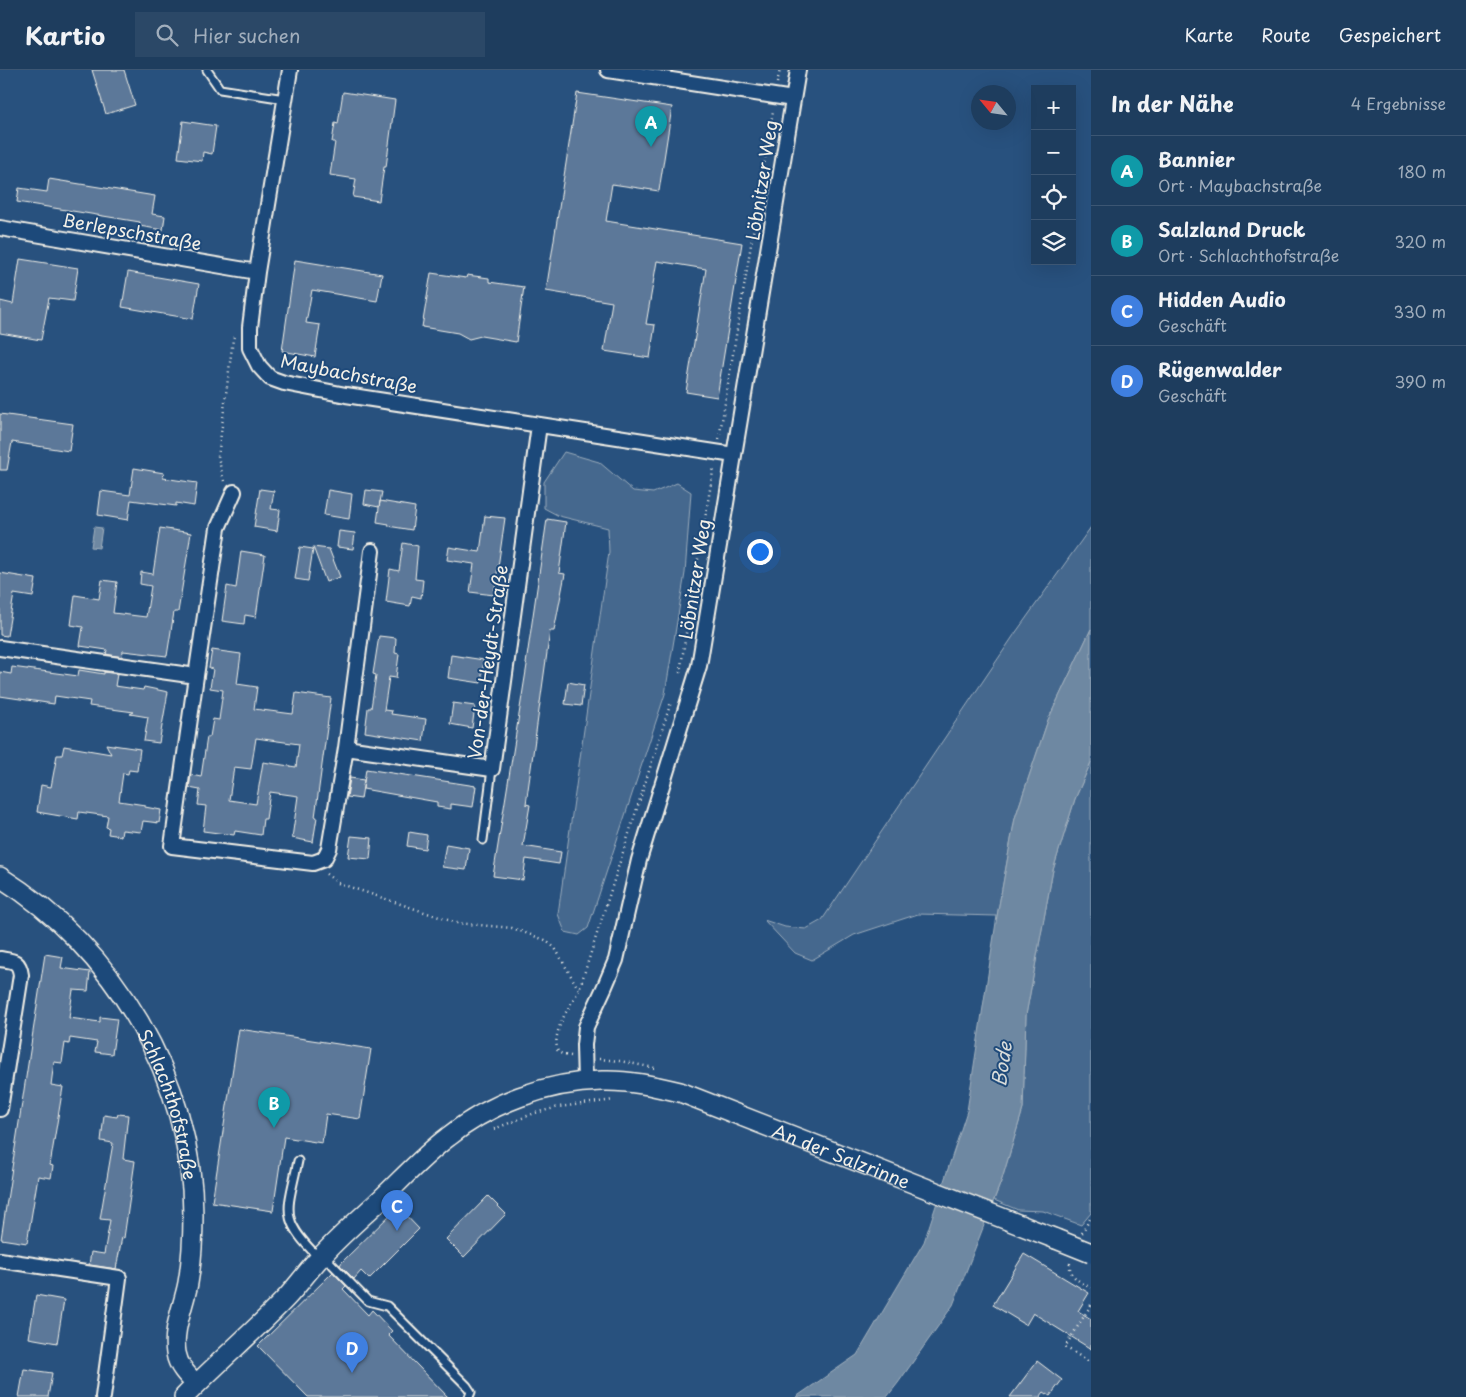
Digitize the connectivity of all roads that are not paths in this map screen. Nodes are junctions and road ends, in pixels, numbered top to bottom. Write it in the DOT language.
graph roads {
  1 [pos="207,70"];
  2 [pos="290,70"];
  3 [pos="608,70"];
  4 [pos="798,70"];
  5 [pos="285,99"];
  6 [pos="793,99"];
  7 [pos="0,228"];
  8 [pos="258,272"];
  9 [pos="539,425"];
  10 [pos="734,455"];
  11 [pos="229,487"];
  12 [pos="372,551"];
  13 [pos="0,648"];
  14 [pos="196,676"];
  15 [pos="346,748"];
  16 [pos="492,769"];
  17 [pos="483,840"];
  18 [pos="0,878"];
  19 [pos="0,959"];
  20 [pos="585,1082"];
  21 [pos="0,1109"];
  22 [pos="298,1161"];
  23 [pos="1091,1253"];
  24 [pos="321,1257"];
  25 [pos="0,1260"];
  26 [pos="189,1393"];
  27 [pos="103,1397"];
  28 [pos="469,1397"];
  1 -- 5 [label="lane"];
  2 -- 5 [label="street, Maybachstraße"];
  3 -- 6 [label="street"];
  4 -- 6 [label="street, Löbnitzer Weg"];
  5 -- 8 [label="street, Maybachstraße"];
  6 -- 10 [label="street, Löbnitzer Weg"];
  7 -- 8 [label="street, Berlepschstraße"];
  8 -- 9 [label="street, Maybachstraße"];
  9 -- 10 [label="street, Maybachstraße"];
  9 -- 16 [label="street, Von-der-Heydt-Straße"];
  10 -- 20 [label="street, Löbnitzer Weg"];
  11 -- 14 [label="street"];
  12 -- 15 [label="street"];
  13 -- 14 [label="street"];
  14 -- 15 [label="street"];
  15 -- 16 [label="street, Von-der-Heydt-Straße"];
  16 -- 17 [label="lane"];
  18 -- 26 [label="street, Schlachthofstraße"];
  19 -- 21 [label="street"];
  20 -- 23 [label="street, An der Salzrinne, bridge"];
  20 -- 24 [label="street, Schlachthofstraße"];
  22 -- 24 [label="lane"];
  24 -- 26 [label="street, Schlachthofstraße"];
  24 -- 28 [label="lane"];
  25 -- 27 [label="street"];
}
